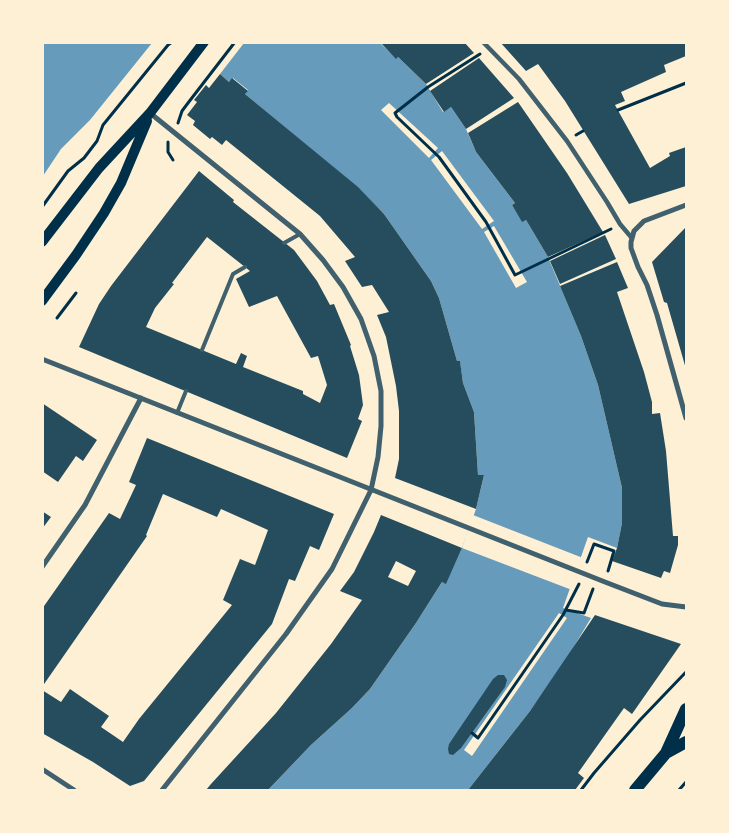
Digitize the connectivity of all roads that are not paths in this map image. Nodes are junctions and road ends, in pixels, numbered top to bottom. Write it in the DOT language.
graph roads {
  1 [pos="204,42"];
  2 [pos="483,42"];
  3 [pos="150,113"];
  4 [pos="686,205"];
  5 [pos="300,234"];
  6 [pos="631,237"];
  7 [pos="42,242"];
  8 [pos="284,243"];
  9 [pos="245,267"];
  10 [pos="42,301"];
  11 [pos="202,350"];
  12 [pos="42,359"];
  13 [pos="186,391"];
  14 [pos="141,398"];
  15 [pos="177,413"];
  16 [pos="686,418"];
  17 [pos="371,490"];
  18 [pos="42,567"];
  19 [pos="686,607"];
  20 [pos="686,708"];
  21 [pos="686,742"];
  22 [pos="666,754"];
  23 [pos="42,769"];
  24 [pos="74,790"];
  25 [pos="162,790"];
  26 [pos="635,790"];
  1 -- 3 [label="main road"];
  2 -- 6 [label="street"];
  3 -- 5 [label="street"];
  3 -- 7 [label="main road"];
  3 -- 10 [label="main road"];
  4 -- 6 [label="street"];
  5 -- 8 [label="lane"];
  5 -- 17 [label="street"];
  6 -- 16 [label="street"];
  9 -- 11 [label="lane"];
  12 -- 14 [label="street"];
  13 -- 15 [label="lane"];
  14 -- 15 [label="street"];
  14 -- 18 [label="street"];
  15 -- 17 [label="street"];
  17 -- 19 [label="street"];
  17 -- 25 [label="street"];
  20 -- 22 [label="main road"];
  21 -- 22 [label="main road"];
  22 -- 26 [label="main road"];
  23 -- 24 [label="street"];
}
